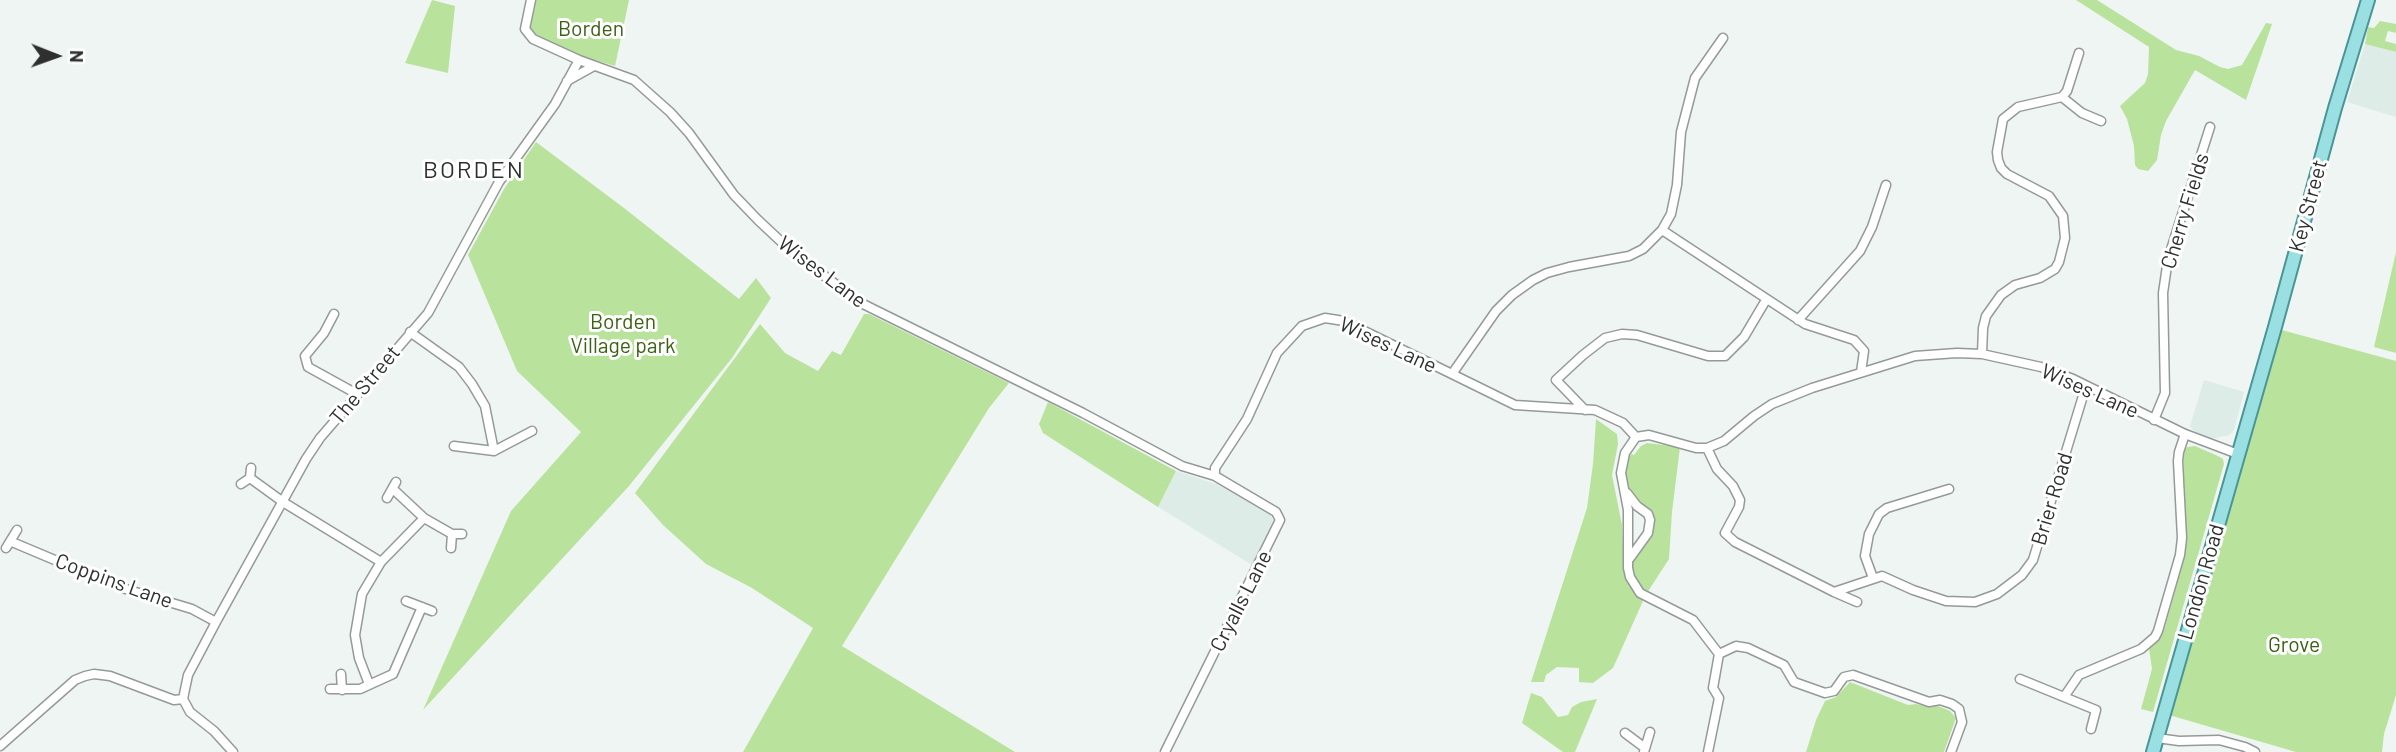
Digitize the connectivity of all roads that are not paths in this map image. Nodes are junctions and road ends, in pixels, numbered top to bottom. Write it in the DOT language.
graph roads {
  1 [pos="531,0"];
  2 [pos="2368,0"];
  3 [pos="1723,38"];
  4 [pos="2079,53"];
  5 [pos="579,60"];
  6 [pos="594,66"];
  7 [pos="567,81"];
  8 [pos="2062,97"];
  9 [pos="2101,121"];
  10 [pos="2210,127"];
  11 [pos="1886,185"];
  12 [pos="1662,230"];
  13 [pos="1766,300"];
  14 [pos="334,314"];
  15 [pos="1798,320"];
  16 [pos="410,332"];
  17 [pos="1982,354"];
  18 [pos="1861,372"];
  19 [pos="1452,374"];
  20 [pos="2087,386"];
  21 [pos="357,394"];
  22 [pos="1585,410"];
  23 [pos="2251,412"];
  24 [pos="2154,420"];
  25 [pos="532,431"];
  26 [pos="2185,434"];
  27 [pos="1636,437"];
  28 [pos="454,446"];
  29 [pos="1707,448"];
  30 [pos="494,451"];
  31 [pos="2238,454"];
  32 [pos="1215,476"];
  33 [pos="241,484"];
  34 [pos="1949,489"];
  35 [pos="1625,490"];
  36 [pos="387,498"];
  37 [pos="284,502"];
  38 [pos="424,518"];
  39 [pos="17,530"];
  40 [pos="452,534"];
  41 [pos="462,534"];
  42 [pos="450,548"];
  43 [pos="1628,561"];
  44 [pos="380,562"];
  45 [pos="1873,578"];
  46 [pos="1835,592"];
  47 [pos="406,601"];
  48 [pos="1857,602"];
  49 [pos="422,607"];
  50 [pos="432,611"];
  51 [pos="216,622"];
  52 [pos="1719,654"];
  53 [pos="341,674"];
  54 [pos="2020,679"];
  55 [pos="369,684"];
  56 [pos="330,689"];
  57 [pos="341,690"];
  58 [pos="2064,697"];
  59 [pos="183,699"];
  60 [pos="2091,729"];
  61 [pos="1650,732"];
  62 [pos="1625,733"];
  63 [pos="2157,738"];
  64 [pos="0,746"];
  65 [pos="1645,750"];
  66 [pos="233,752"];
  67 [pos="1165,752"];
  68 [pos="1708,752"];
  69 [pos="1951,752"];
  70 [pos="2153,752"];
  71 [pos="2255,752"];
  1 -- 5 [label="street, Wises Lane"];
  2 -- 23 [label="main road, Key Street"];
  3 -- 12 [label="street"];
  4 -- 8 [label="street"];
  5 -- 6 [label="street, Wises Lane"];
  5 -- 7 [label="street, The Street"];
  6 -- 7 [label="street"];
  6 -- 32 [label="street, Wises Lane"];
  7 -- 16 [label="street, The Street"];
  8 -- 9 [label="street"];
  8 -- 17 [label="street"];
  10 -- 24 [label="street, Cherry Fields"];
  11 -- 15 [label="street"];
  12 -- 13 [label="street"];
  12 -- 19 [label="street"];
  13 -- 15 [label="street"];
  13 -- 22 [label="street"];
  14 -- 21 [label="street"];
  15 -- 18 [label="street"];
  16 -- 21 [label="street, The Street"];
  16 -- 30 [label="street"];
  17 -- 18 [label="street, Wises Lane"];
  17 -- 20 [label="street, Wises Lane"];
  18 -- 29 [label="street, Wises Lane"];
  19 -- 22 [label="street, Wises Lane"];
  19 -- 32 [label="street, Wises Lane"];
  20 -- 24 [label="street, Wises Lane"];
  20 -- 45 [label="street, Brier Road"];
  21 -- 37 [label="street, The Street"];
  22 -- 27 [label="street, Wises Lane"];
  23 -- 31 [label="main road, London Road"];
  24 -- 26 [label="street, Wises Lane"];
  25 -- 30 [label="street"];
  26 -- 31 [label="street, Wises Lane"];
  26 -- 58 [label="street"];
  27 -- 29 [label="street"];
  27 -- 35 [label="street"];
  28 -- 30 [label="street"];
  29 -- 46 [label="street"];
  31 -- 63 [label="main road, London Road"];
  32 -- 67 [label="street, Cryalls Lane"];
  33 -- 37 [label="street"];
  34 -- 45 [label="street"];
  35 -- 43 [label="street"];
  35 -- 43 [label="street"];
  36 -- 38 [label="street"];
  37 -- 44 [label="street"];
  37 -- 51 [label="street, The Street"];
  38 -- 40 [label="street"];
  38 -- 44 [label="street"];
  39 -- 51 [label="street, Coppins Lane"];
  40 -- 41 [label="street"];
  40 -- 42 [label="street"];
  43 -- 52 [label="street"];
  44 -- 55 [label="street"];
  45 -- 46 [label="street"];
  46 -- 48 [label="street"];
  47 -- 49 [label="street"];
  49 -- 50 [label="street"];
  49 -- 55 [label="street"];
  51 -- 59 [label="street, The Street"];
  52 -- 68 [label="street"];
  52 -- 69 [label="street"];
  53 -- 57 [label="street"];
  54 -- 58 [label="street"];
  55 -- 57 [label="street"];
  56 -- 57 [label="street"];
  58 -- 60 [label="street"];
  59 -- 64 [label="street"];
  59 -- 66 [label="street"];
  61 -- 65 [label="street"];
  62 -- 65 [label="street"];
  63 -- 70 [label="main road, London Road"];
  63 -- 71 [label="street"];
}
